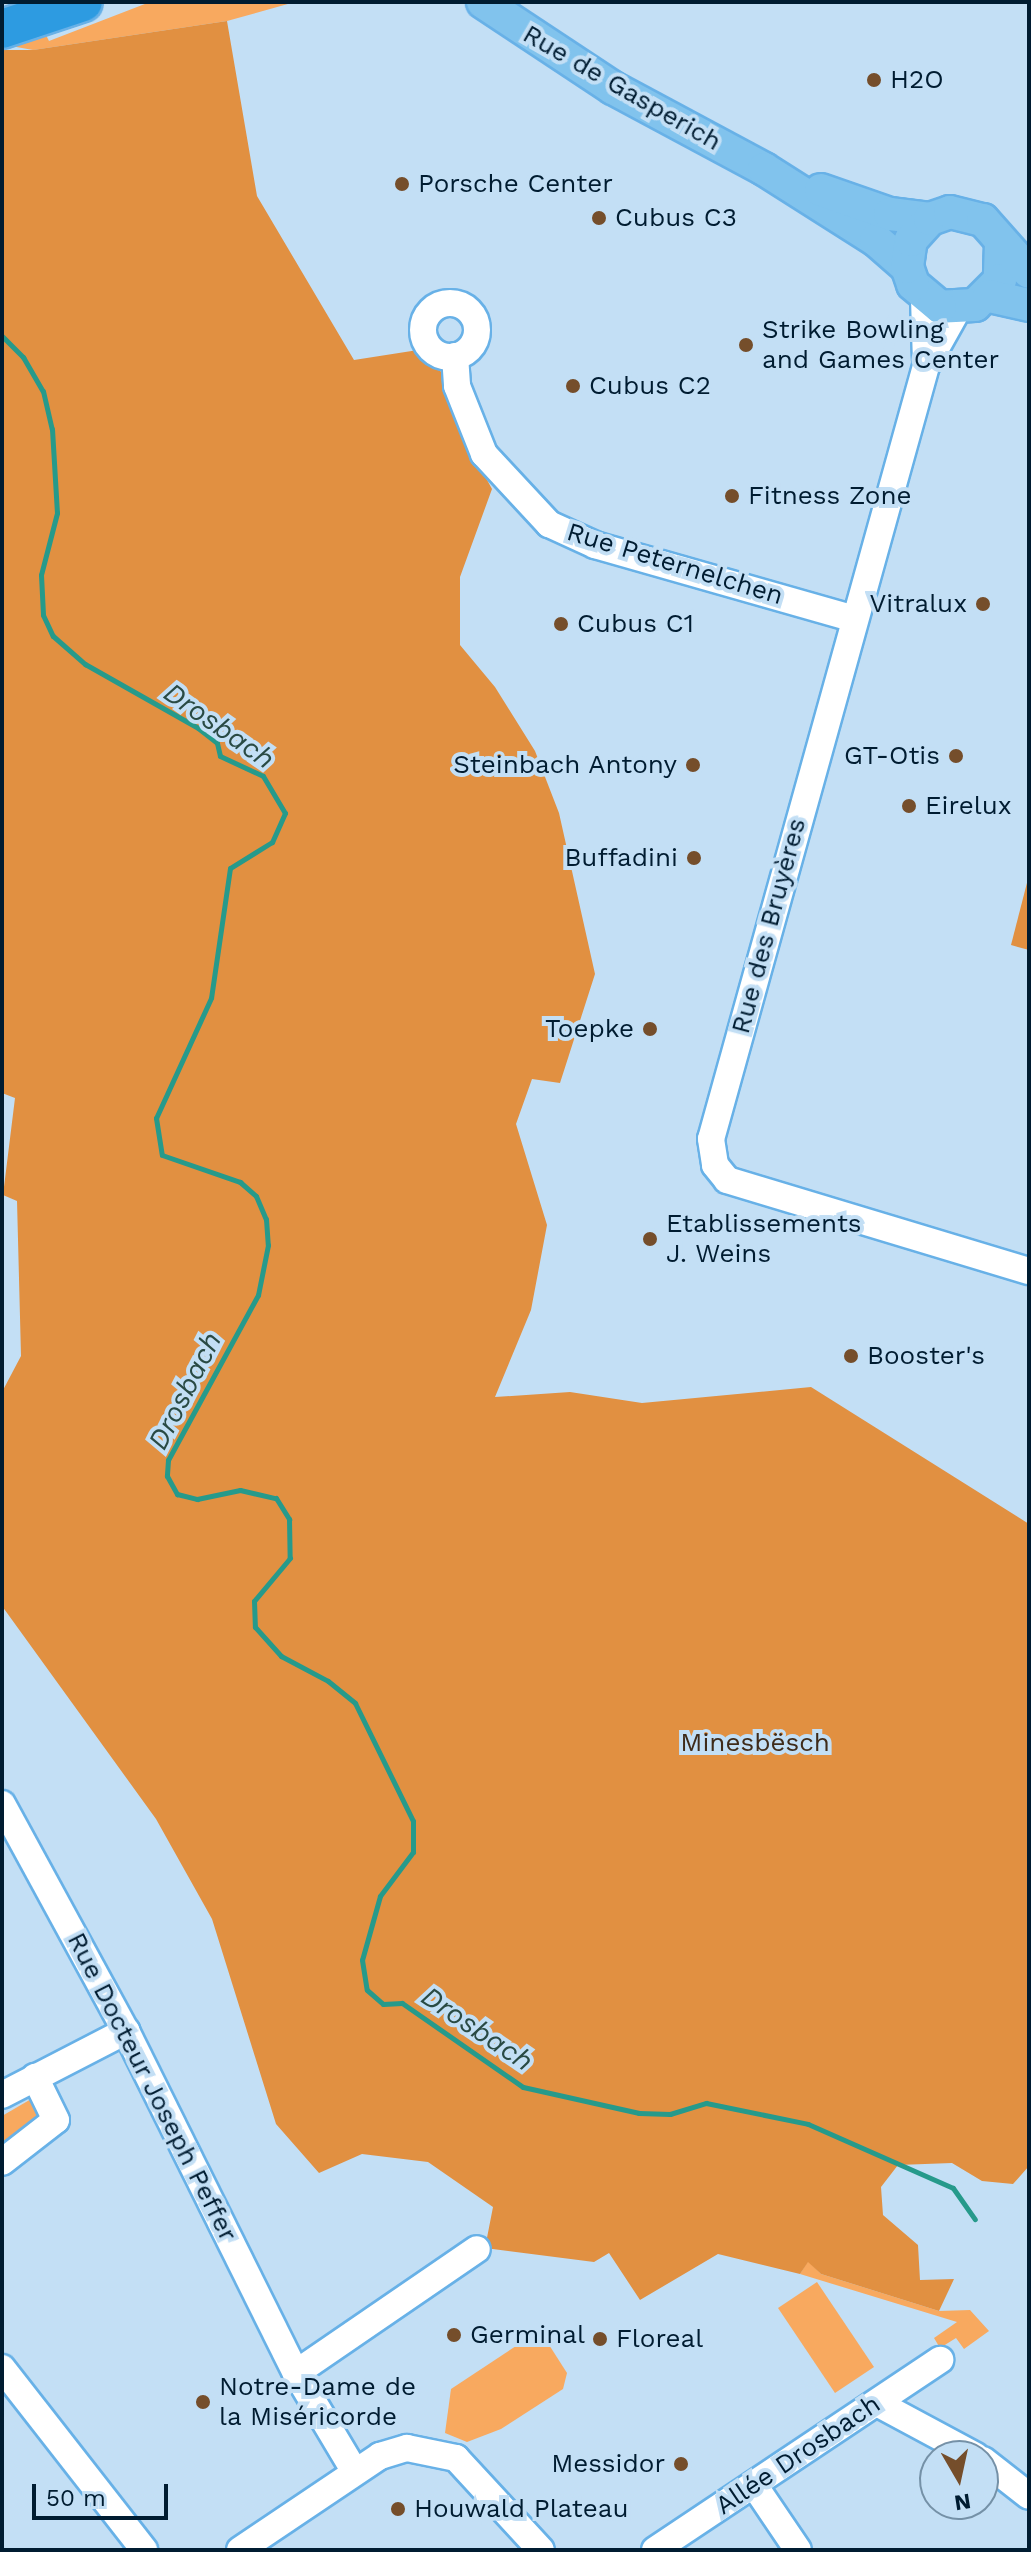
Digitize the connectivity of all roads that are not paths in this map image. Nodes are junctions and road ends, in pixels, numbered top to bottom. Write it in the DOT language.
graph roads {
  1 [pos="83,2"];
  2 [pos="483,2"];
  3 [pos="2,29"];
  4 [pos="764,169"];
  5 [pos="930,219"];
  6 [pos="1001,243"];
  7 [pos="907,267"];
  8 [pos="1029,272"];
  9 [pos="989,296"];
  10 [pos="924,298"];
  11 [pos="1029,305"];
  12 [pos="958,309"];
  13 [pos="455,356"];
  14 [pos="926,366"];
  15 [pos="854,619"];
  16 [pos="1029,1271"];
  17 [pos="2,1804"];
  18 [pos="126,2031"];
  19 [pos="35,2077"];
  20 [pos="2,2095"];
  21 [pos="2,2162"];
  22 [pos="477,2249"];
  23 [pos="940,2360"];
  24 [pos="2,2368"];
  25 [pos="296,2373"];
  26 [pos="877,2403"];
  27 [pos="946,2440"];
  28 [pos="355,2472"];
  29 [pos="999,2473"];
  30 [pos="754,2485"];
  31 [pos="1029,2496"];
  32 [pos="141,2549"];
  33 [pos="240,2550"];
  34 [pos="541,2550"];
  35 [pos="655,2550"];
  36 [pos="798,2550"];
  1 -- 3 [label="highway"];
  2 -- 4 [label="main road, Rue de Gasperich"];
  4 -- 5 [label="main road, Rue de Gasperich"];
  4 -- 7 [label="main road, Rue de Gasperich"];
  5 -- 6 [label="main road"];
  5 -- 7 [label="main road"];
  6 -- 8 [label="main road"];
  6 -- 9 [label="main road"];
  7 -- 10 [label="main road"];
  9 -- 11 [label="main road"];
  9 -- 12 [label="main road"];
  10 -- 12 [label="main road"];
  10 -- 14 [label="street"];
  12 -- 14 [label="street"];
  13 -- 15 [label="street, Rue Peternelchen"];
  14 -- 15 [label="street, Rue des Bruyères"];
  15 -- 16 [label="street, Rue des Bruyères"];
  17 -- 18 [label="street, Rue Docteur Joseph Peffer"];
  18 -- 19 [label="street"];
  18 -- 25 [label="street, Rue Docteur Joseph Peffer"];
  19 -- 20 [label="street"];
  19 -- 21 [label="street"];
  22 -- 25 [label="street"];
  23 -- 26 [label="street, Allée Drosbach"];
  24 -- 32 [label="street"];
  25 -- 28 [label="street, Rue Docteur Joseph Peffer"];
  26 -- 27 [label="street"];
  26 -- 30 [label="street, Allée Drosbach"];
  28 -- 33 [label="street"];
  28 -- 34 [label="street"];
  29 -- 31 [label="street"];
  30 -- 35 [label="street, Allée Drosbach"];
  30 -- 36 [label="street"];
}
